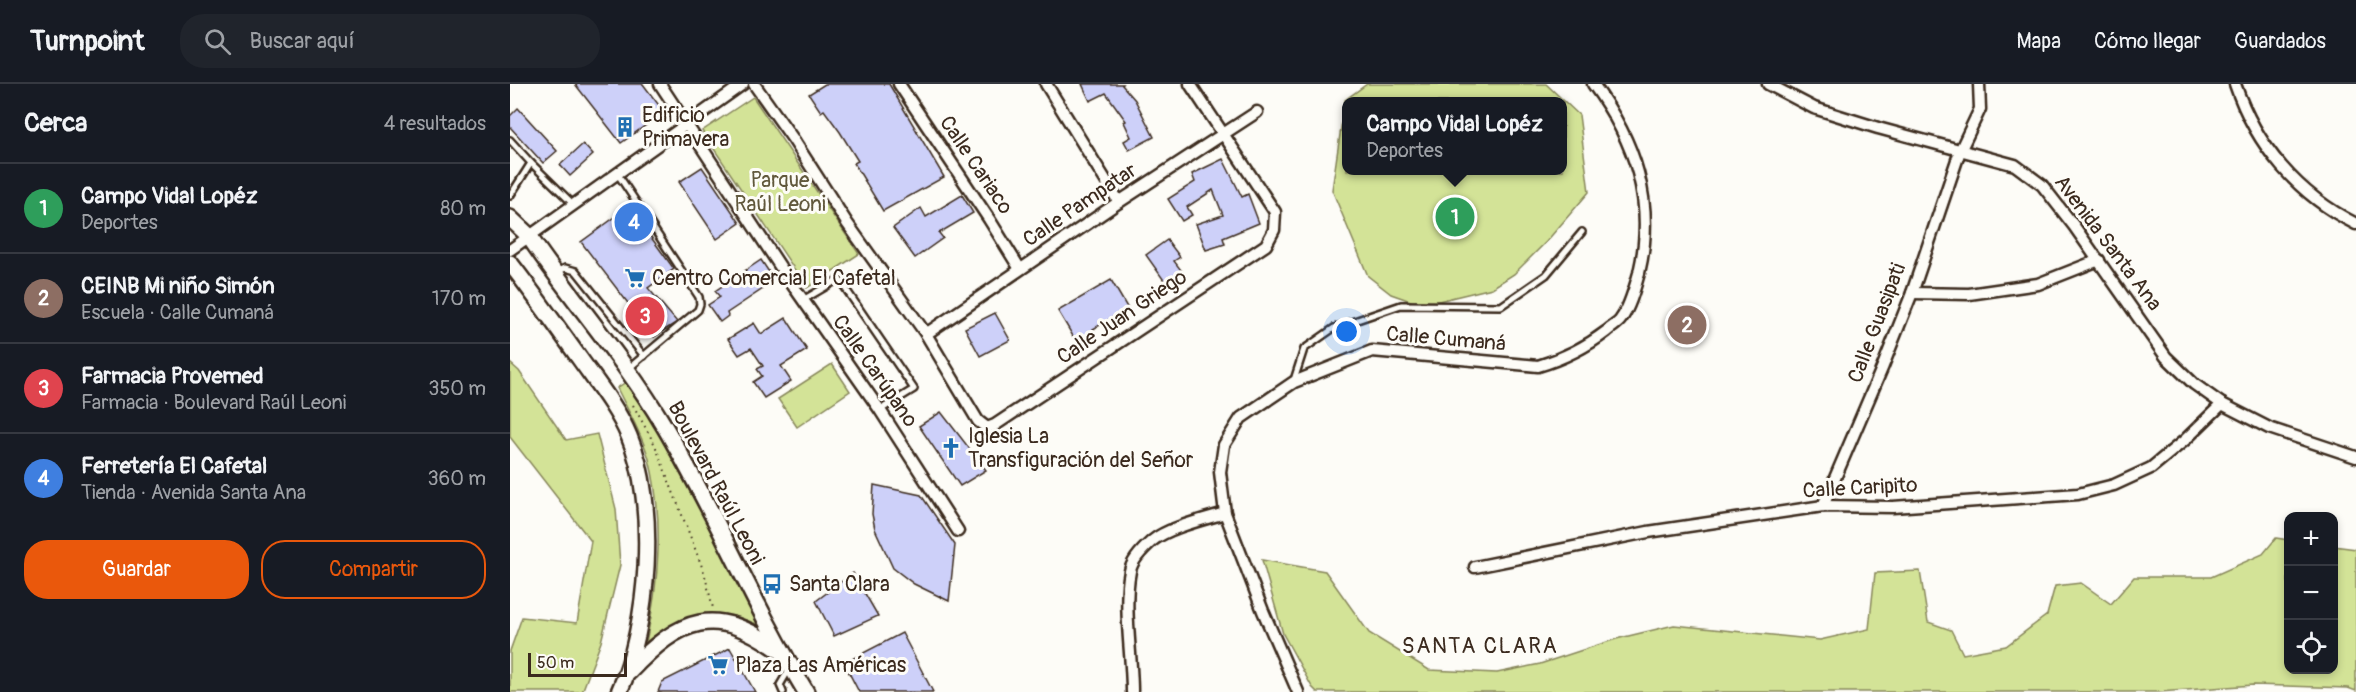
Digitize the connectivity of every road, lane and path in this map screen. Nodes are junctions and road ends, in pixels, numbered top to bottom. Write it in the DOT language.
graph roads {
  1 [pos="660,84"];
  2 [pos="743,84"];
  3 [pos="754,84"];
  4 [pos="899,84"];
  5 [pos="1046,84"];
  6 [pos="1190,84"];
  7 [pos="1593,84"];
  8 [pos="1768,84"];
  9 [pos="1979,84"];
  10 [pos="2235,84"];
  11 [pos="1257,112"];
  12 [pos="686,125"];
  13 [pos="1224,135"];
  14 [pos="510,140"];
  15 [pos="1960,151"];
  16 [pos="531,163"];
  17 [pos="617,173"];
  18 [pos="510,196"];
  19 [pos="1119,202"];
  20 [pos="573,204"];
  21 [pos="510,218"];
  22 [pos="2356,224"];
  23 [pos="1582,232"];
  24 [pos="528,236"];
  25 [pos="510,250"];
  26 [pos="2098,260"];
  27 [pos="510,262"];
  28 [pos="1020,269"];
  29 [pos="555,275"];
  30 [pos="1912,293"];
  31 [pos="802,300"];
  32 [pos="926,334"];
  33 [pos="644,356"];
  34 [pos="627,370"];
  35 [pos="1294,382"];
  36 [pos="2222,404"];
  37 [pos="633,405"];
  38 [pos="880,410"];
  39 [pos="2356,457"];
  40 [pos="1823,506"];
  41 [pos="1225,513"];
  42 [pos="958,531"];
  43 [pos="1475,567"];
  44 [pos="714,614"];
  45 [pos="782,652"];
  46 [pos="791,667"];
  47 [pos="628,673"];
  48 [pos="619,692"];
  49 [pos="783,692"];
  50 [pos="806,692"];
  51 [pos="1132,692"];
  52 [pos="1298,692"];
  1 -- 12 [label="street, Calle Carúpano"];
  2 -- 12 [label="street"];
  3 -- 32 [label="street"];
  4 -- 28 [label="street, Calle Cariaco"];
  5 -- 19 [label="street"];
  6 -- 13 [label="street"];
  7 -- 35 [label="street, Calle Cumaná"];
  8 -- 15 [label="street, Avenida Santa Ana"];
  9 -- 15 [label="street, Calle Guasipati"];
  10 -- 22 [label="street"];
  11 -- 13 [label="street, Calle Pampatar"];
  12 -- 17 [label="street"];
  12 -- 31 [label="street, Calle Carúpano"];
  13 -- 19 [label="street, Calle Pampatar"];
  13 -- 32 [label="street, Calle Juan Griego"];
  14 -- 16 [label="lane"];
  15 -- 26 [label="street, Avenida Santa Ana"];
  15 -- 30 [label="street, Calle Guasipati"];
  16 -- 18 [label="lane"];
  16 -- 20 [label="lane"];
  17 -- 20 [label="street"];
  17 -- 33 [label="lane"];
  19 -- 28 [label="street, Calle Pampatar"];
  20 -- 24 [label="street"];
  21 -- 24 [label="main road, Boulevard Raúl Leoni"];
  23 -- 35 [label="lane"];
  24 -- 25 [label="street"];
  24 -- 29 [label="main road, Boulevard Raúl Leoni"];
  26 -- 30 [label="street"];
  26 -- 36 [label="street, Avenida Santa Ana"];
  27 -- 47 [label="main road"];
  28 -- 32 [label="street, Calle Pampatar"];
  29 -- 33 [label="lane"];
  29 -- 34 [label="main road, Boulevard Raúl Leoni"];
  30 -- 40 [label="street, Calle Guasipati"];
  31 -- 38 [label="street, Calle Carúpano"];
  31 -- 38 [label="lane"];
  33 -- 34 [label="lane"];
  34 -- 45 [label="main road, Boulevard Raúl Leoni"];
  35 -- 41 [label="street, Calle Cumaná"];
  36 -- 39 [label="street, Avenida Santa Ana"];
  36 -- 40 [label="street, Calle Caripito"];
  37 -- 44 [label="path"];
  38 -- 42 [label="street, Calle Carúpano"];
  40 -- 43 [label="street, Calle Caripito"];
  41 -- 51 [label="street"];
  41 -- 52 [label="street, Calle Cumaná"];
  45 -- 46 [label="main road, Boulevard Raúl Leoni"];
  45 -- 47 [label="main road"];
  46 -- 49 [label="lane"];
  46 -- 50 [label="main road, Boulevard Raúl Leoni"];
  47 -- 48 [label="main road"];
}
